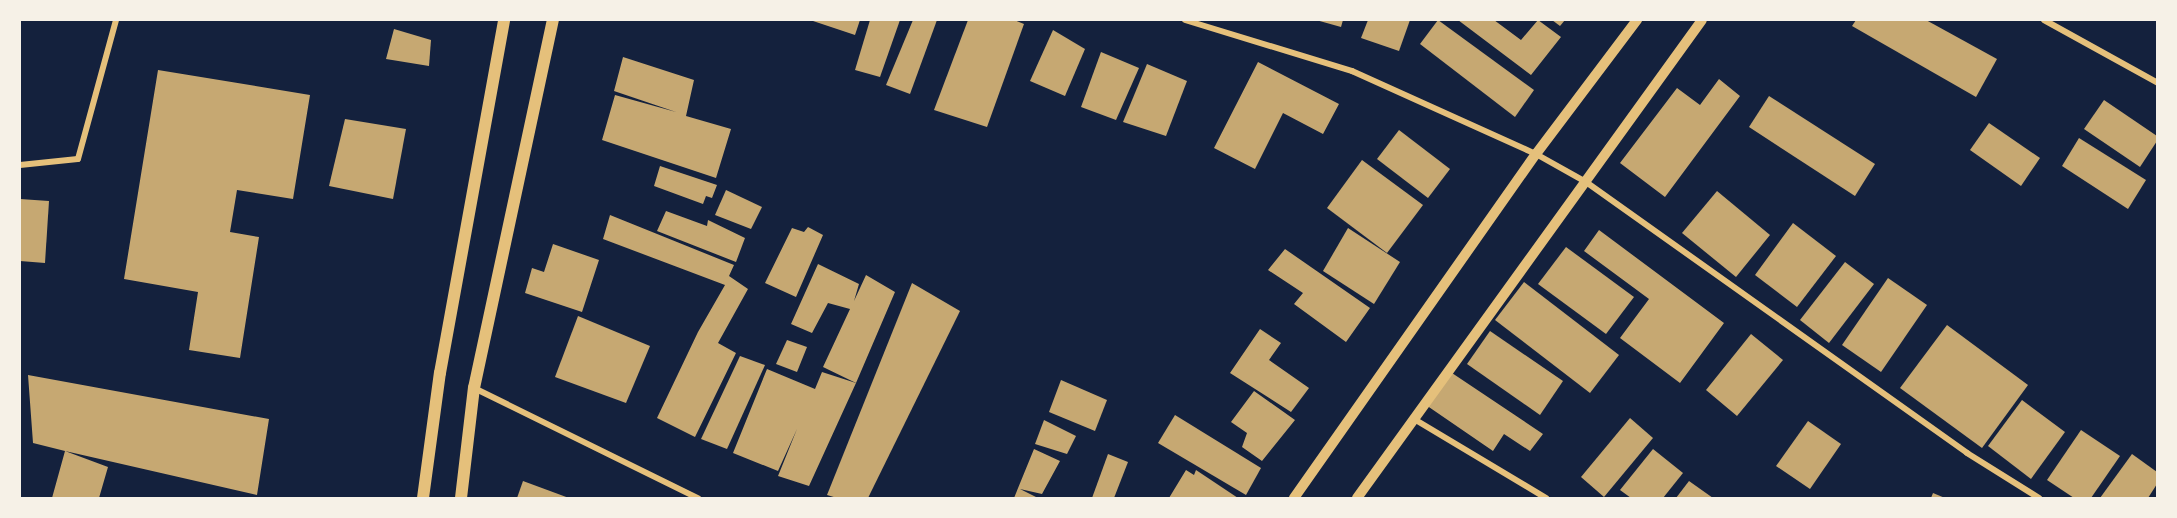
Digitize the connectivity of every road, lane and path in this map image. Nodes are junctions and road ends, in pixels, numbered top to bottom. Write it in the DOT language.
graph roads {
  1 [pos="116,20"];
  2 [pos="504,20"];
  3 [pos="553,20"];
  4 [pos="1185,20"];
  5 [pos="1636,20"];
  6 [pos="1702,20"];
  7 [pos="2044,20"];
  8 [pos="2157,83"];
  9 [pos="1536,154"];
  10 [pos="20,165"];
  11 [pos="1586,182"];
  12 [pos="474,388"];
  13 [pos="1414,419"];
  14 [pos="423,498"];
  15 [pos="461,498"];
  16 [pos="698,498"];
  17 [pos="1293,498"];
  18 [pos="1357,498"];
  19 [pos="1546,498"];
  20 [pos="2039,498"];
  1 -- 10 [label="street"];
  2 -- 14 [label="main road"];
  3 -- 12 [label="main road"];
  4 -- 9 [label="street"];
  5 -- 9 [label="street"];
  6 -- 11 [label="street"];
  7 -- 8 [label="street"];
  9 -- 11 [label="street"];
  9 -- 17 [label="street"];
  11 -- 13 [label="street"];
  11 -- 20 [label="street"];
  12 -- 15 [label="main road"];
  12 -- 16 [label="street"];
  13 -- 18 [label="street"];
  13 -- 19 [label="street"];
}
